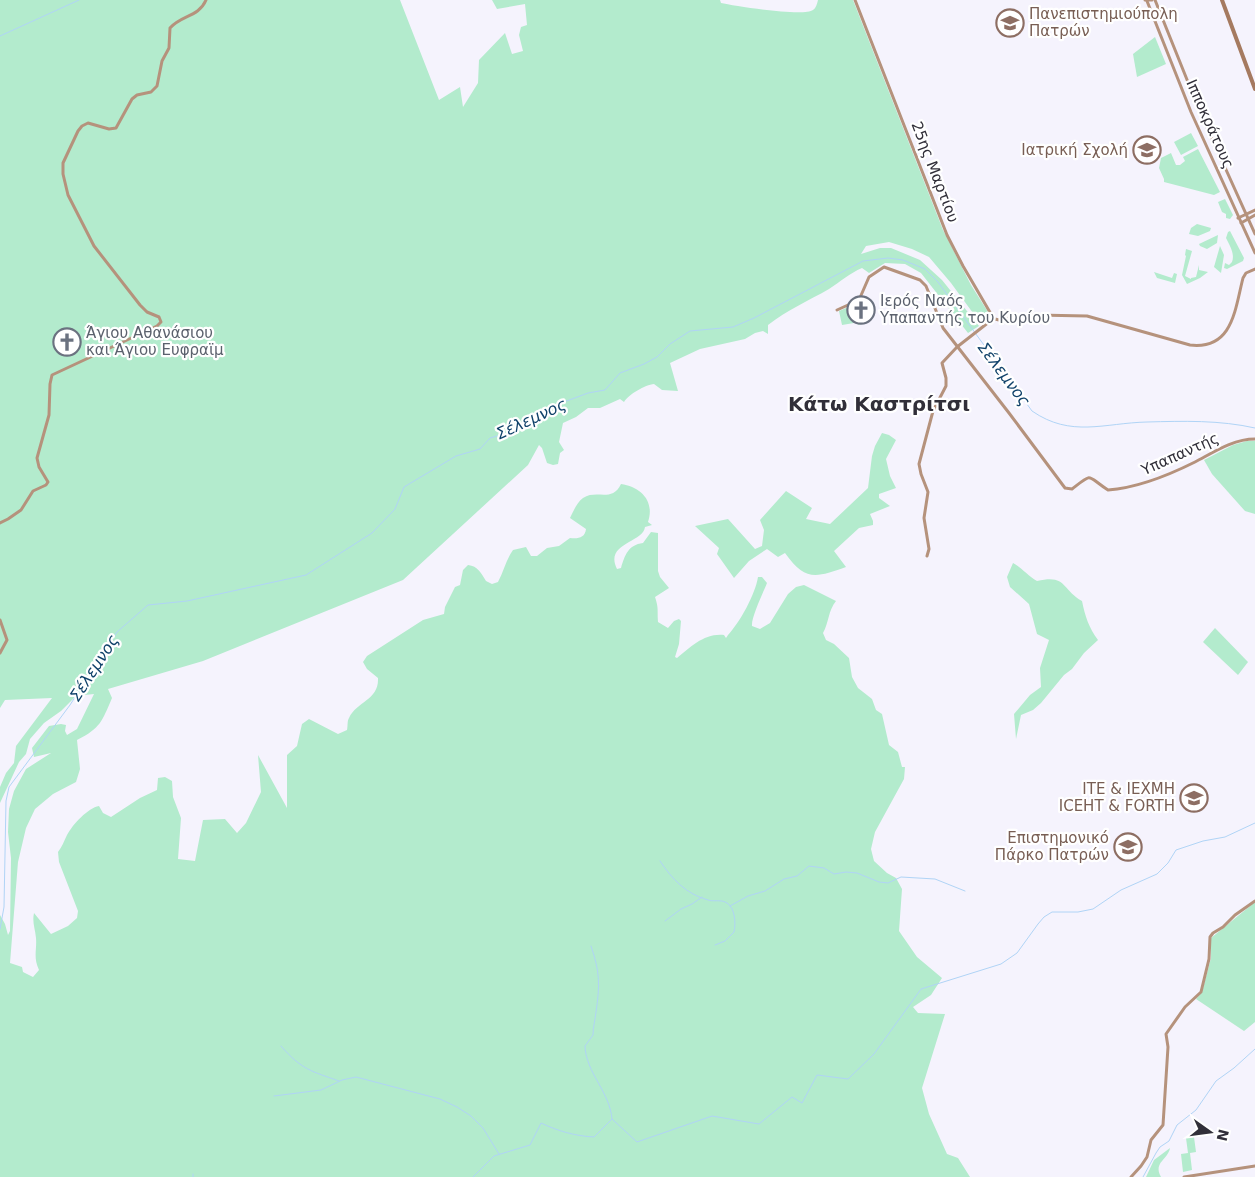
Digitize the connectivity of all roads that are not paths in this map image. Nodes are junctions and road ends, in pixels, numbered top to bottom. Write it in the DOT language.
graph roads {
  1 [pos="206,0"];
  2 [pos="855,0"];
  3 [pos="1146,0"];
  4 [pos="1154,0"];
  5 [pos="1222,0"];
  6 [pos="1255,89"];
  7 [pos="1255,210"];
  8 [pos="1246,214"];
  9 [pos="1255,215"];
  10 [pos="1238,218"];
  11 [pos="1248,219"];
  12 [pos="1241,223"];
  13 [pos="1255,234"];
  14 [pos="1255,254"];
  15 [pos="1255,269"];
  16 [pos="837,310"];
  17 [pos="991,318"];
  18 [pos="956,347"];
  19 [pos="1255,439"];
  20 [pos="0,523"];
  21 [pos="927,556"];
  22 [pos="0,620"];
  23 [pos="0,653"];
  24 [pos="1255,901"];
  25 [pos="1255,1166"];
  26 [pos="1131,1177"];
  27 [pos="1184,1177"];
  1 -- 20 [label="street"];
  2 -- 17 [label="street, 25ης Μαρτίου"];
  3 -- 4 [label="street"];
  3 -- 10 [label="street, Ιπποκράτους"];
  4 -- 8 [label="street, Ιπποκράτους"];
  5 -- 6 [label="main road"];
  7 -- 8 [label="street"];
  8 -- 10 [label="street"];
  8 -- 11 [label="street, Ιπποκράτους"];
  9 -- 11 [label="street"];
  10 -- 12 [label="street, Ιπποκράτους"];
  11 -- 12 [label="street"];
  11 -- 13 [label="street, Ιπποκράτους"];
  12 -- 14 [label="street, Ιπποκράτους"];
  15 -- 17 [label="street"];
  16 -- 18 [label="street, Υπαπαντής"];
  17 -- 18 [label="street"];
  18 -- 19 [label="street, Υπαπαντής"];
  18 -- 21 [label="street"];
  22 -- 23 [label="street"];
  24 -- 26 [label="street"];
  25 -- 27 [label="street"];
}
